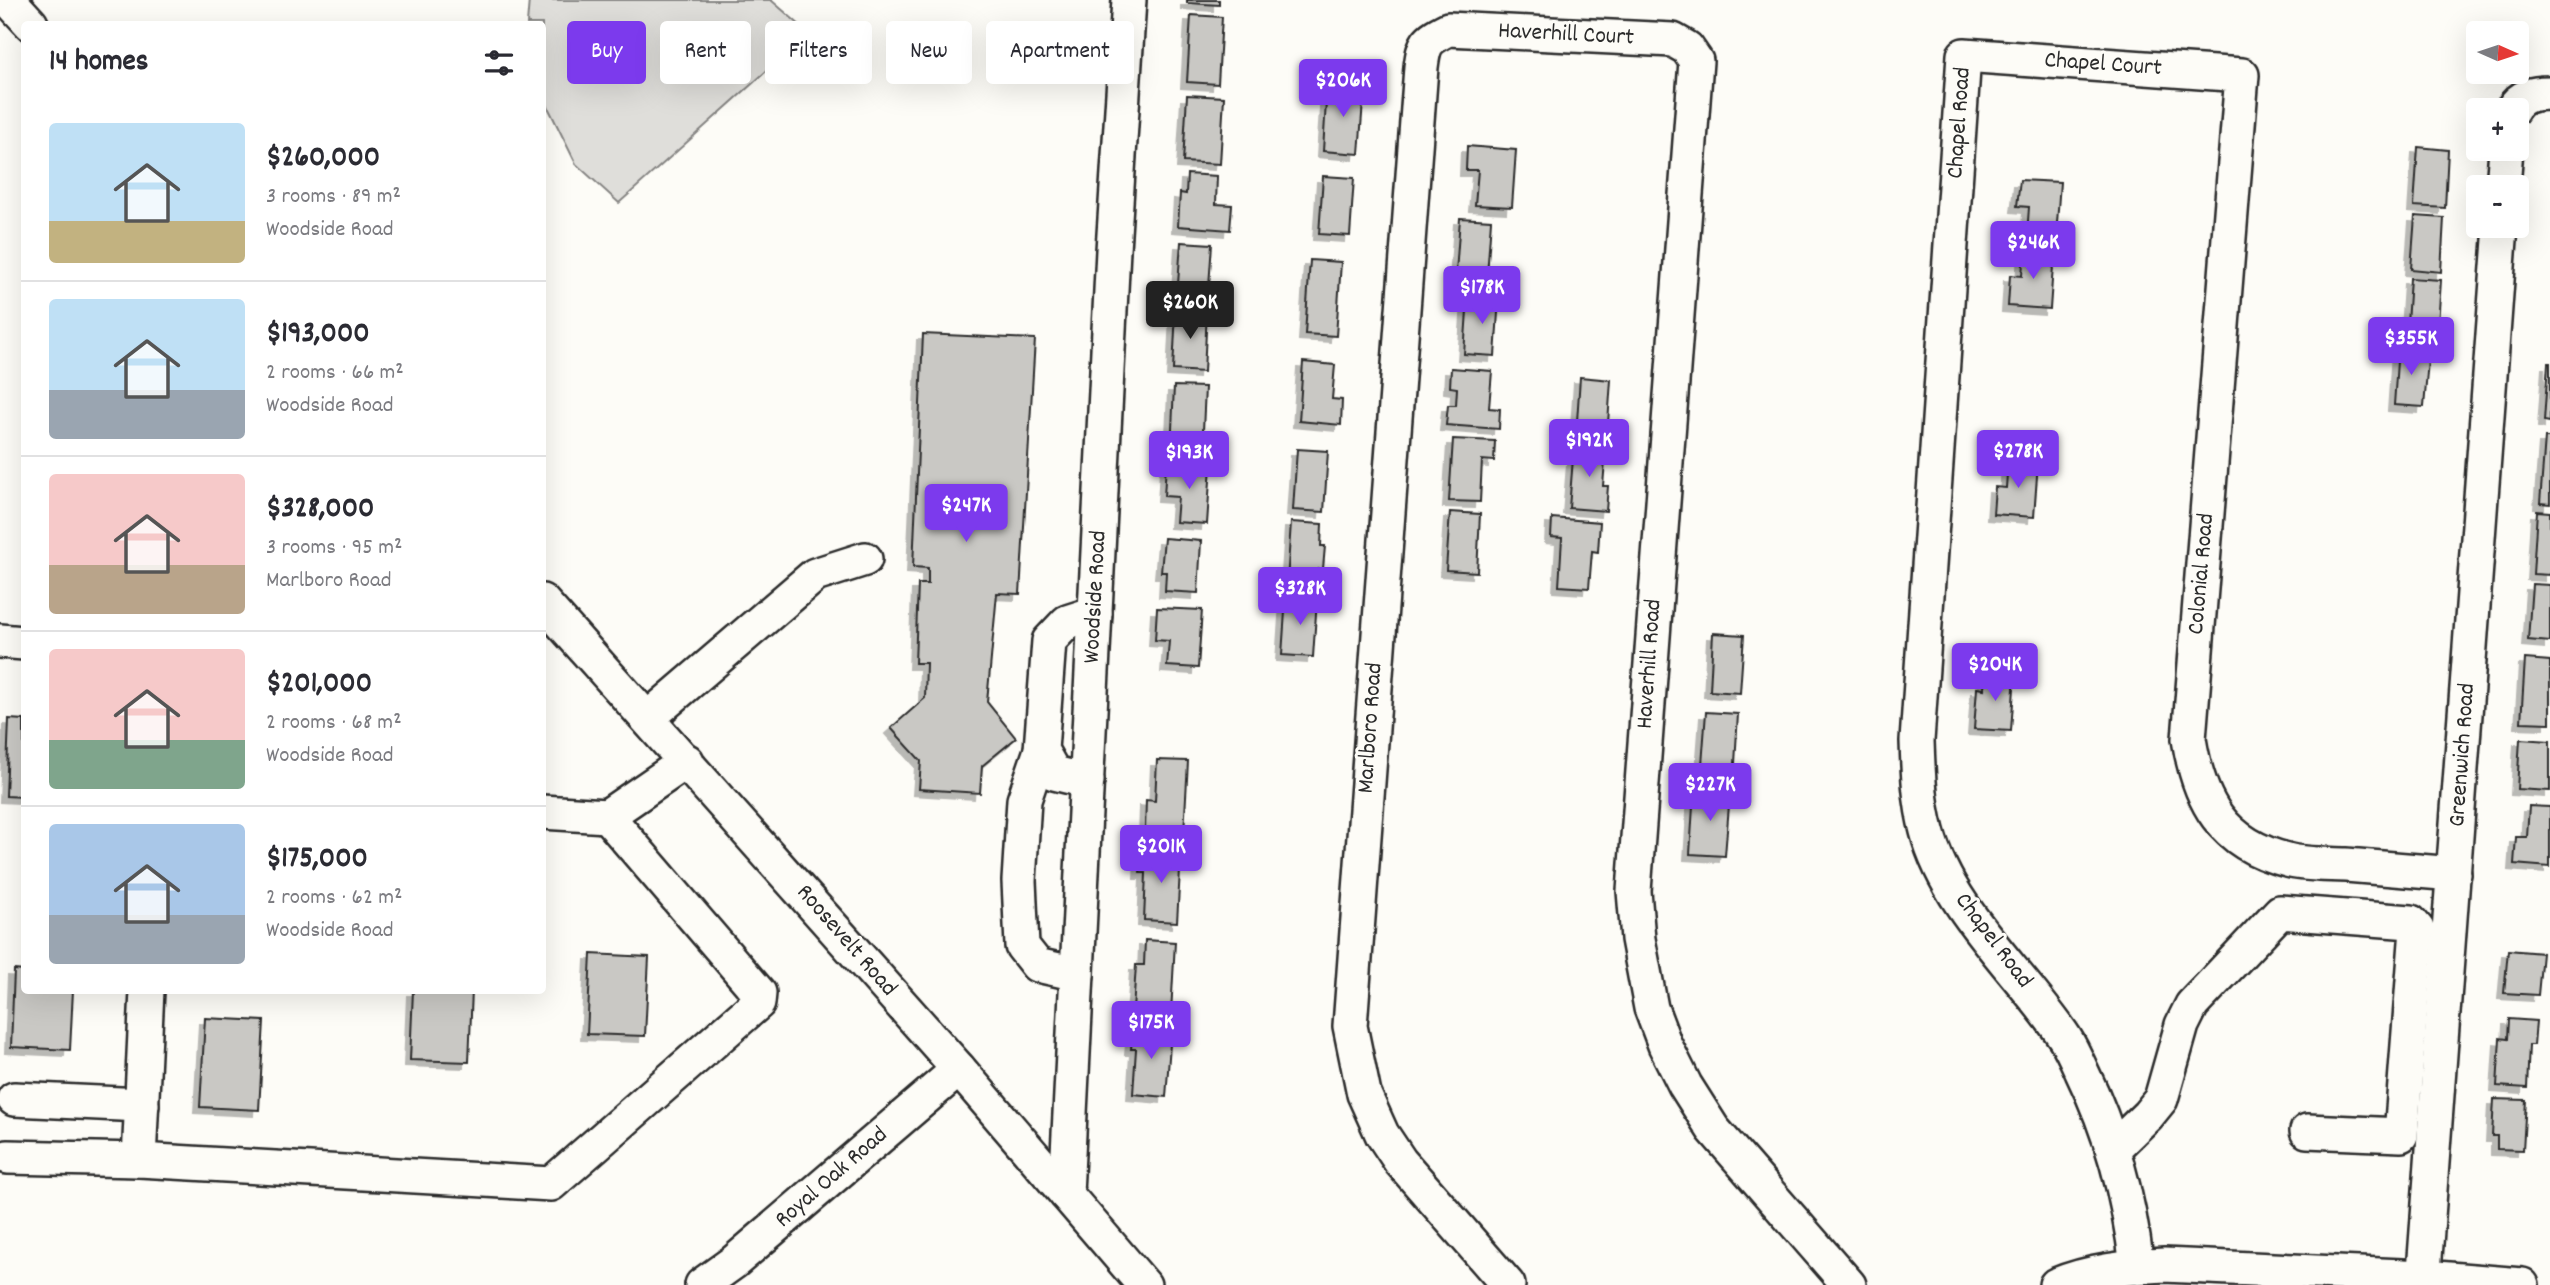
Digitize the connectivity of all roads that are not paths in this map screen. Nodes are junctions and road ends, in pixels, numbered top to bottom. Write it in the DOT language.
graph roads {
  1 [pos="9,0"];
  2 [pos="1129,0"];
  3 [pos="28,21"];
  4 [pos="1429,38"];
  5 [pos="1965,55"];
  6 [pos="1696,61"];
  7 [pos="2242,75"];
  8 [pos="2550,93"];
  9 [pos="2522,98"];
  10 [pos="2500,238"];
  11 [pos="865,559"];
  12 [pos="546,605"];
  13 [pos="1095,613"];
  14 [pos="0,641"];
  15 [pos="21,643"];
  16 [pos="648,718"];
  17 [pos="1041,750"];
  18 [pos="687,761"];
  19 [pos="1087,781"];
  20 [pos="546,812"];
  21 [pos="607,816"];
  22 [pos="2454,874"];
  23 [pos="1077,974"];
  24 [pos="147,994"];
  25 [pos="959,1069"];
  26 [pos="14,1099"];
  27 [pos="142,1105"];
  28 [pos="2307,1131"];
  29 [pos="2113,1149"];
  30 [pos="8,1157"];
  31 [pos="139,1160"];
  32 [pos="1066,1194"];
  33 [pos="2137,1266"];
  34 [pos="743,1274"];
  35 [pos="2267,1277"];
  36 [pos="2424,1281"];
  37 [pos="702,1285"];
  38 [pos="1144,1285"];
  39 [pos="1508,1285"];
  40 [pos="1849,1285"];
  41 [pos="2056,1285"];
  42 [pos="2522,1285"];
  1 -- 3 [label="street"];
  2 -- 13 [label="street, Woodside Road"];
  4 -- 6 [label="street, Haverhill Court"];
  4 -- 39 [label="street, Marlboro Road"];
  5 -- 7 [label="street, Chapel Court"];
  5 -- 29 [label="street, Chapel Road"];
  6 -- 40 [label="street, Haverhill Road"];
  7 -- 22 [label="street, Colonial Road"];
  8 -- 9 [label="street"];
  10 -- 22 [label="street, Greenwich Road"];
  11 -- 16 [label="street"];
  12 -- 16 [label="street, Roosevelt Road"];
  13 -- 17 [label="street"];
  13 -- 19 [label="street, Woodside Road"];
  14 -- 15 [label="street"];
  16 -- 18 [label="street, Roosevelt Road"];
  17 -- 19 [label="street"];
  17 -- 23 [label="street"];
  18 -- 21 [label="street"];
  18 -- 25 [label="street, Roosevelt Road"];
  19 -- 23 [label="street, Woodside Road"];
  20 -- 21 [label="street"];
  21 -- 31 [label="street"];
  22 -- 36 [label="street, Greenwich Road"];
  23 -- 32 [label="street, Woodside Road"];
  24 -- 27 [label="street"];
  25 -- 32 [label="street, Roosevelt Road"];
  25 -- 34 [label="street, Royal Oak Road"];
  26 -- 27 [label="street"];
  27 -- 31 [label="street"];
  28 -- 29 [label="street"];
  29 -- 33 [label="street, Chapel Road"];
  30 -- 31 [label="street"];
  32 -- 38 [label="street, Roosevelt Road"];
  33 -- 35 [label="street"];
  33 -- 41 [label="street"];
  34 -- 37 [label="street, Royal Oak Road"];
  35 -- 36 [label="street"];
  36 -- 42 [label="street"];
}
